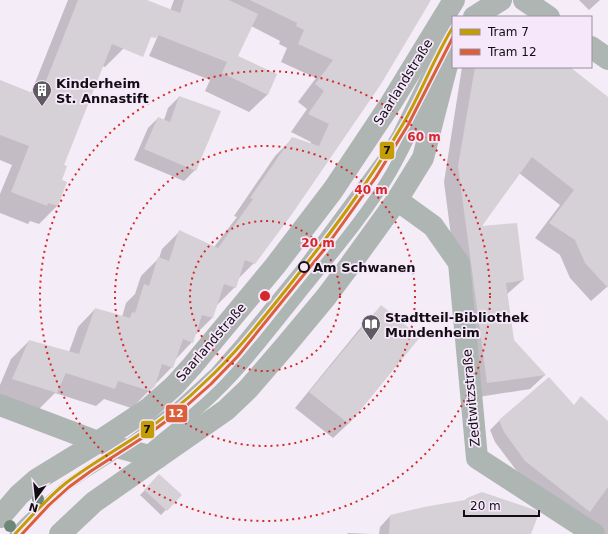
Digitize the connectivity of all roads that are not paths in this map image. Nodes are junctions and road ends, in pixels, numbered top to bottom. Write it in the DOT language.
graph roads {
  1 [pos="454,0"];
  2 [pos="462,0"];
  3 [pos="501,0"];
  4 [pos="524,0"];
  5 [pos="455,16"];
  6 [pos="476,16"];
  7 [pos="548,16"];
  8 [pos="452,26"];
  9 [pos="592,48"];
  10 [pos="452,51"];
  11 [pos="608,59"];
  12 [pos="397,200"];
  13 [pos="0,405"];
  14 [pos="98,442"];
  15 [pos="122,449"];
  16 [pos="150,456"];
  17 [pos="0,516"];
  18 [pos="15,534"];
  19 [pos="60,534"];
  20 [pos="594,534"];
  1 -- 14 [label="street, Saarlandstraße"];
  2 -- 5 [label="lane"];
  3 -- 6 [label="street"];
  4 -- 7 [label="street"];
  8 -- 15 [label="lane"];
  9 -- 11 [label="street"];
  10 -- 12 [label="street, Saarlandstraße"];
  10 -- 16 [label="lane"];
  12 -- 16 [label="street, Saarlandstraße"];
  12 -- 20 [label="street, Zedtwitzstraße"];
  13 -- 14 [label="street"];
  14 -- 15 [label="street"];
  14 -- 17 [label="street, Saarlandstraße"];
  15 -- 16 [label="street"];
  15 -- 18 [label="lane"];
  16 -- 19 [label="street, Saarlandstraße"];
}
